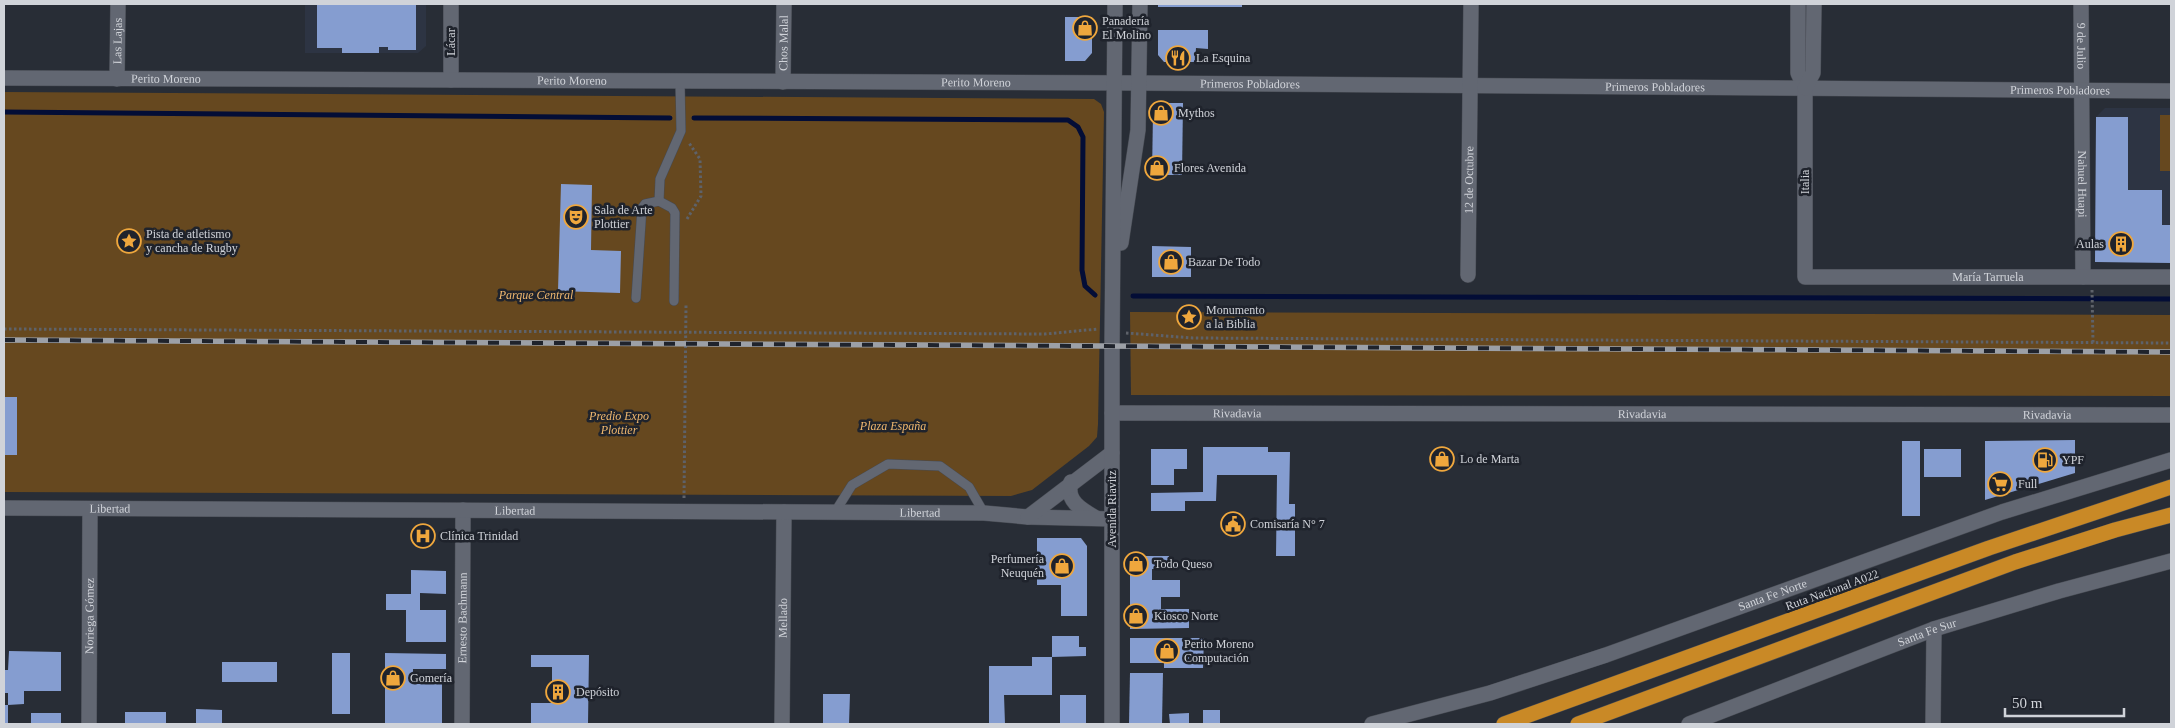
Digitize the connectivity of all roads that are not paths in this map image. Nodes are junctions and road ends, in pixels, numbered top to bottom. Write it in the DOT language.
graph roads {
  1 [pos="118,4"];
  2 [pos="451,4"];
  3 [pos="784,4"];
  4 [pos="1115,4"];
  5 [pos="1140,4"];
  6 [pos="1471,4"];
  7 [pos="1798,4"];
  8 [pos="1814,4"];
  9 [pos="2082,4"];
  10 [pos="4,78"];
  11 [pos="117,79"];
  12 [pos="451,80"];
  13 [pos="680,81"];
  14 [pos="783,82"];
  15 [pos="1115,83"];
  16 [pos="1139,83"];
  17 [pos="1470,86"];
  18 [pos="1805,88"];
  19 [pos="2081,90"];
  20 [pos="2171,91"];
  21 [pos="659,201"];
  22 [pos="1468,275"];
  23 [pos="1805,277"];
  24 [pos="2087,277"];
  25 [pos="2171,277"];
  26 [pos="1112,294"];
  27 [pos="636,298"];
  28 [pos="674,301"];
  29 [pos="1112,413"];
  30 [pos="2171,415"];
  31 [pos="1112,453"];
  32 [pos="2171,460"];
  33 [pos="1071,482"];
  34 [pos="2171,487"];
  35 [pos="4,508"];
  36 [pos="90,509"];
  37 [pos="463,510"];
  38 [pos="784,512"];
  39 [pos="835,512"];
  40 [pos="984,513"];
  41 [pos="2171,516"];
  42 [pos="1028,517"];
  43 [pos="1096,518"];
  44 [pos="1112,519"];
  45 [pos="2171,561"];
  46 [pos="1934,629"];
  47 [pos="89,724"];
  48 [pos="462,724"];
  49 [pos="782,724"];
  50 [pos="1112,724"];
  51 [pos="1372,724"];
  52 [pos="1504,724"];
  53 [pos="1578,724"];
  54 [pos="1689,724"];
  55 [pos="1933,724"];
  1 -- 11 [label="street, Las Lajas"];
  2 -- 12 [label="street, Lácar"];
  3 -- 14 [label="street, Chos Malal"];
  4 -- 15 [label="street, Avenida Riavitz"];
  5 -- 16 [label="street, Avenida Riavitz"];
  6 -- 17 [label="street, 12 de Octubre"];
  7 -- 18 [label="street"];
  8 -- 18 [label="street"];
  9 -- 19 [label="street, 9 de Julio"];
  10 -- 11 [label="street, Perito Moreno"];
  11 -- 12 [label="street, Perito Moreno"];
  12 -- 13 [label="street, Perito Moreno"];
  13 -- 14 [label="street, Perito Moreno"];
  13 -- 21 [label="lane"];
  14 -- 15 [label="street, Perito Moreno"];
  15 -- 16 [label="street, Perito Moreno"];
  15 -- 26 [label="street, Avenida Riavitz"];
  16 -- 17 [label="street, Primeros Pobladores"];
  16 -- 26 [label="street, Avenida Riavitz"];
  17 -- 18 [label="street, Primeros Pobladores"];
  17 -- 22 [label="street, 12 de Octubre"];
  18 -- 19 [label="street, Primeros Pobladores"];
  18 -- 23 [label="street, Italia"];
  19 -- 20 [label="street, Primeros Pobladores"];
  19 -- 24 [label="street, Nahuel Huapi"];
  21 -- 27 [label="lane"];
  21 -- 28 [label="lane"];
  23 -- 24 [label="street, María Tarruela"];
  24 -- 25 [label="street, María Tarruela"];
  26 -- 29 [label="street, Avenida Riavitz"];
  29 -- 30 [label="street, Rivadavia"];
  29 -- 31 [label="street, Avenida Riavitz"];
  31 -- 33 [label="street"];
  31 -- 44 [label="street, Avenida Riavitz"];
  32 -- 51 [label="street, Santa Fe Norte"];
  33 -- 42 [label="street"];
  33 -- 43 [label="street"];
  34 -- 52 [label="highway, Ruta Nacional A022"];
  35 -- 36 [label="street, Libertad"];
  36 -- 37 [label="street, Libertad"];
  36 -- 47 [label="street, Noriega Gómez"];
  37 -- 38 [label="street, Libertad"];
  37 -- 48 [label="street, Ernesto Bachmann"];
  38 -- 39 [label="street, Libertad"];
  38 -- 49 [label="street, Mellado"];
  39 -- 40 [label="street, Libertad"];
  39 -- 40 [label="lane"];
  40 -- 42 [label="street, Libertad"];
  41 -- 53 [label="highway"];
  42 -- 43 [label="street, Libertad"];
  43 -- 44 [label="street, Libertad"];
  44 -- 50 [label="street, Avenida Riavitz"];
  45 -- 46 [label="street, Santa Fe Sur"];
  46 -- 54 [label="street, Santa Fe Sur"];
  46 -- 55 [label="street"];
}
